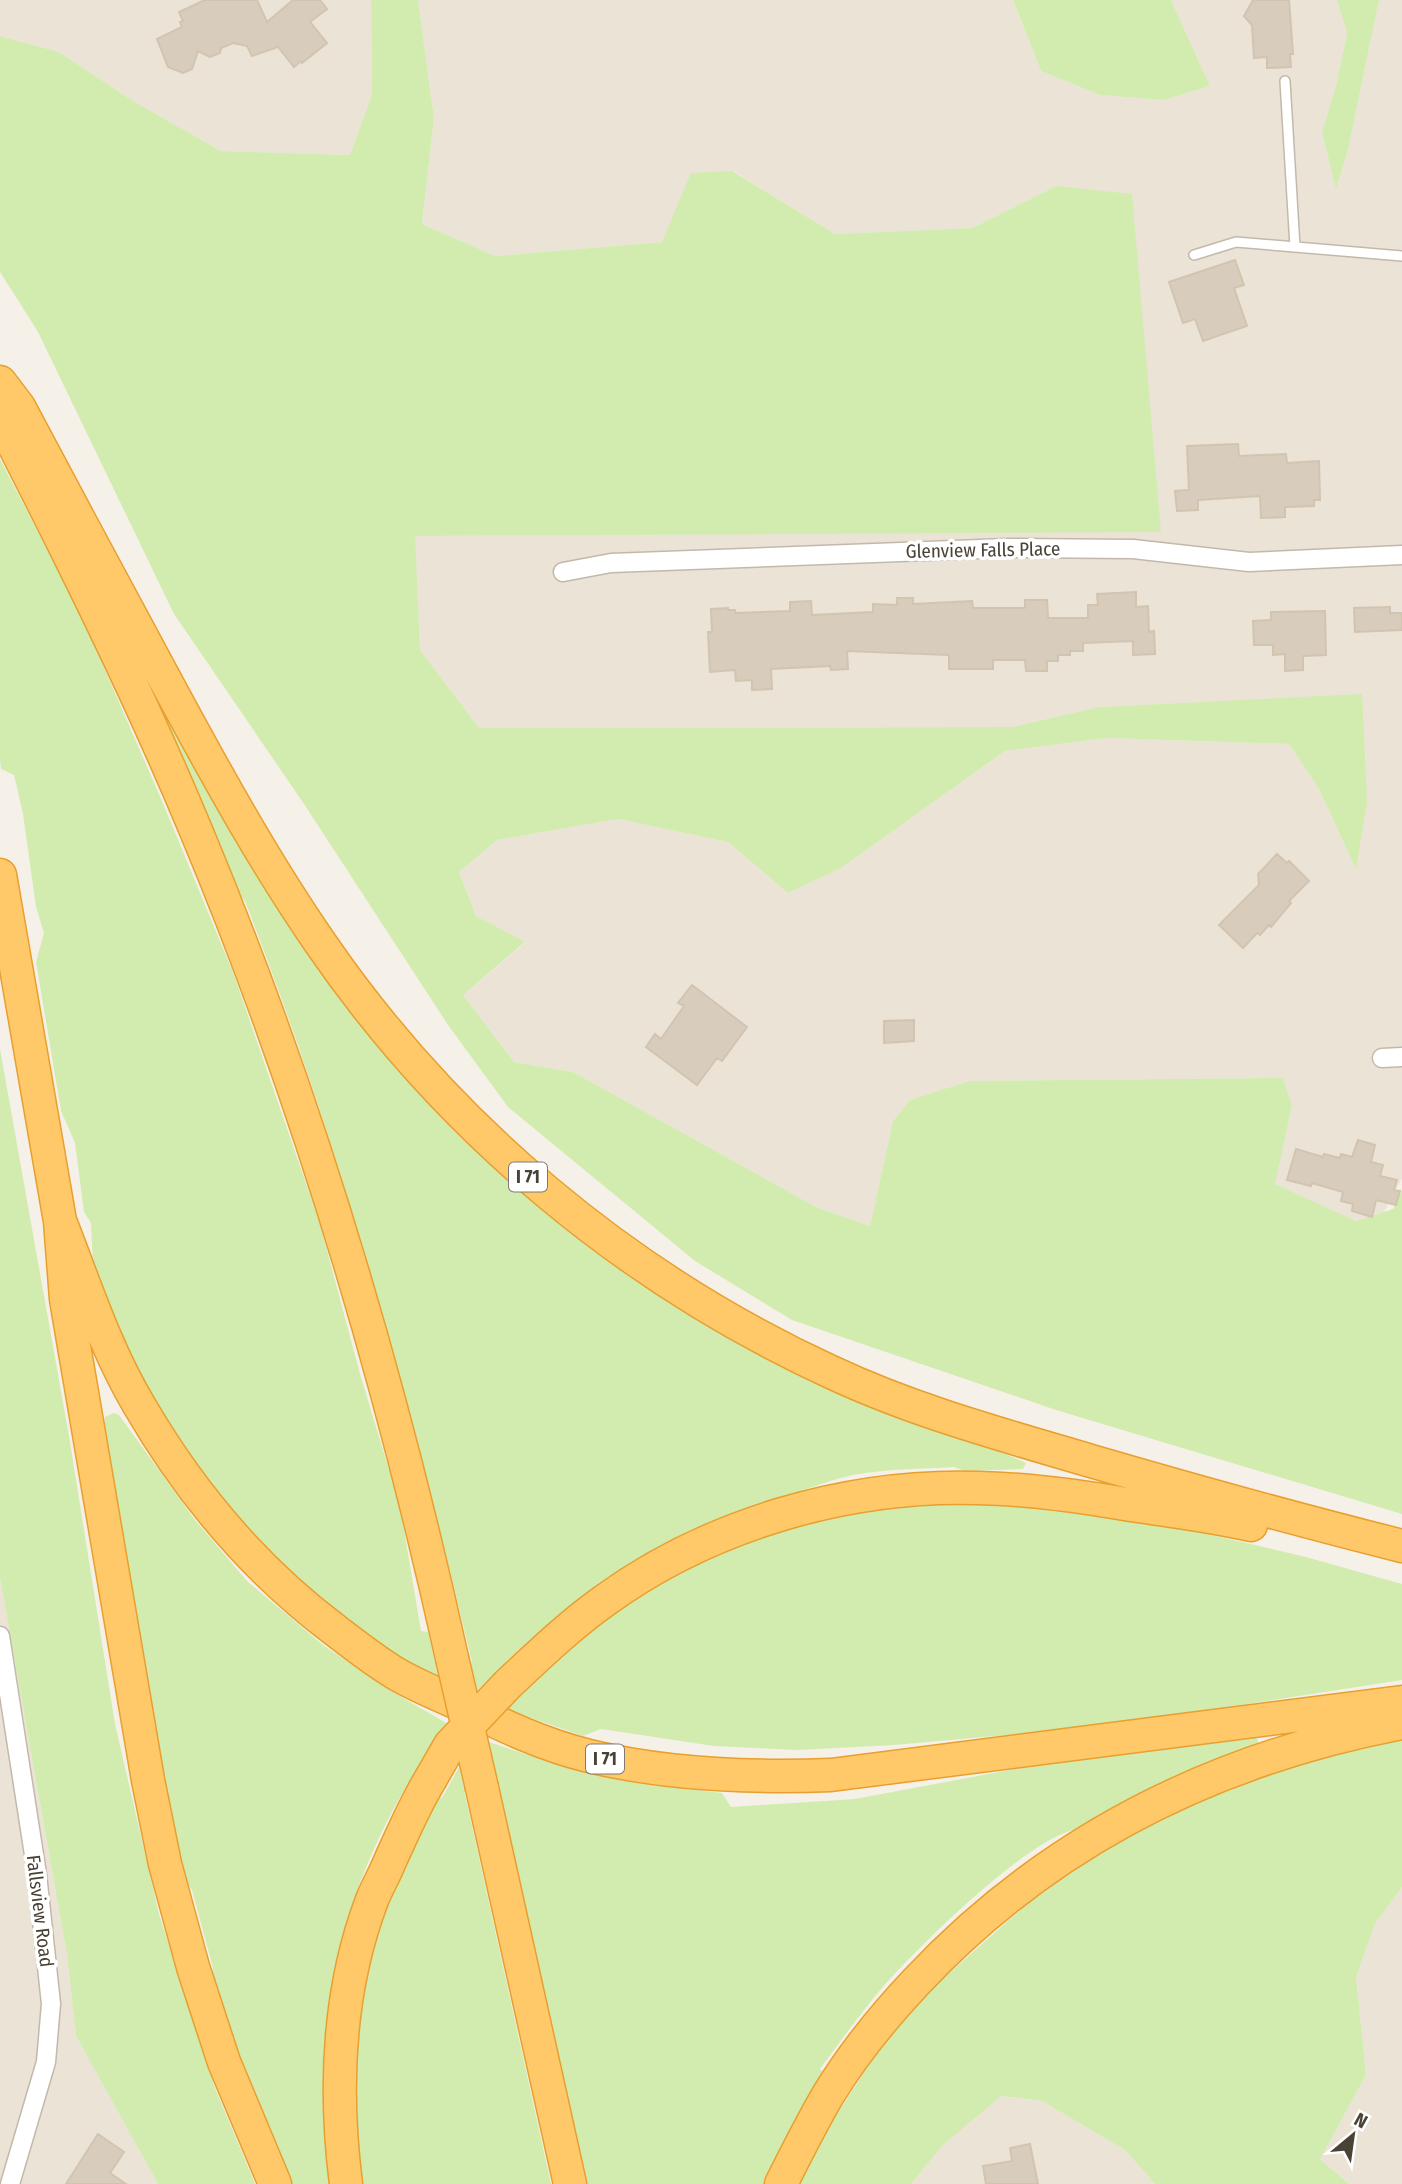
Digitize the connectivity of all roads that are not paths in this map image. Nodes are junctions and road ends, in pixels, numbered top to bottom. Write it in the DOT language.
graph roads {
  1 [pos="1285,81"];
  2 [pos="1295,247"];
  3 [pos="1194,255"];
  4 [pos="1402,256"];
  5 [pos="0,382"];
  6 [pos="0,418"];
  7 [pos="1402,555"];
  8 [pos="564,572"];
  9 [pos="0,875"];
  10 [pos="1402,1057"];
  11 [pos="1381,1058"];
  12 [pos="60,1221"];
  13 [pos="1402,1546"];
  14 [pos="1402,1563"];
  15 [pos="0,1636"];
  16 [pos="1402,1702"];
  17 [pos="1402,1723"];
  18 [pos="10,2184"];
  19 [pos="275,2184"];
  20 [pos="346,2184"];
  21 [pos="570,2184"];
  22 [pos="781,2184"];
  1 -- 2 [label="lane"];
  2 -- 3 [label="lane"];
  2 -- 4 [label="lane"];
  5 -- 13 [label="highway, I 71"];
  6 -- 21 [label="highway, bridge"];
  7 -- 8 [label="street, Glenview Falls Place"];
  9 -- 12 [label="highway, I 71"];
  10 -- 11 [label="street"];
  12 -- 16 [label="highway, I 71"];
  12 -- 19 [label="highway"];
  14 -- 20 [label="highway, bridge"];
  15 -- 18 [label="street, Fallsview Road"];
  17 -- 22 [label="highway"];
}
